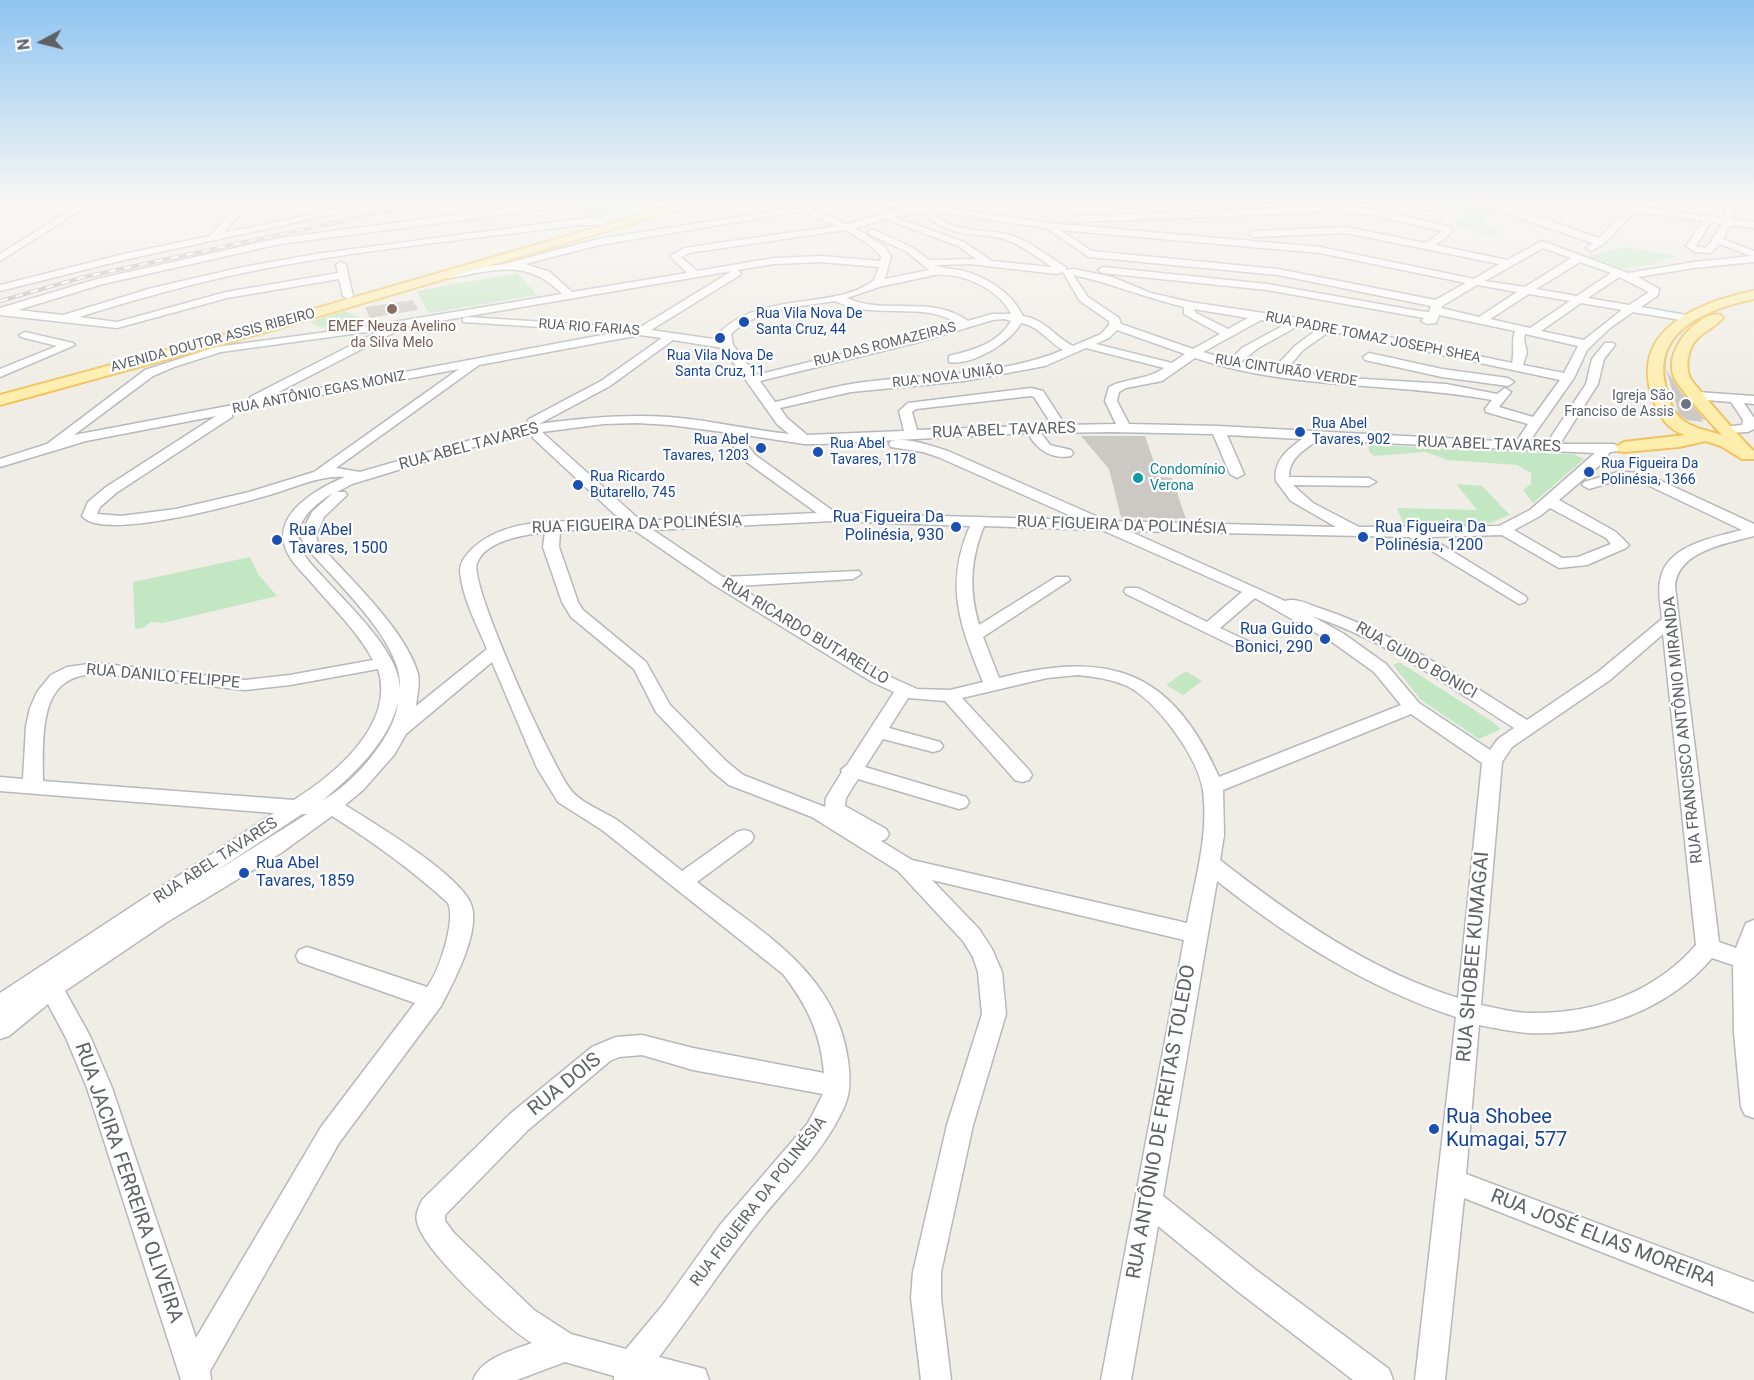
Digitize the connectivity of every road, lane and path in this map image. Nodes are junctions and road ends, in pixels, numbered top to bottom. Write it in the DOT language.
graph roads {
  1 [pos="88,265"];
  2 [pos="172,265"];
  3 [pos="227,265"];
  4 [pos="272,265"];
  5 [pos="341,265"];
  6 [pos="453,265"];
  7 [pos="483,265"];
  8 [pos="507,265"];
  9 [pos="685,265"];
  10 [pos="755,265"];
  11 [pos="884,265"];
  12 [pos="932,265"];
  13 [pos="1017,265"];
  14 [pos="1060,265"];
  15 [pos="1074,265"];
  16 [pos="1209,265"];
  17 [pos="1269,265"];
  18 [pos="1395,265"];
  19 [pos="1503,265"];
  20 [pos="1565,265"];
  21 [pos="1600,265"];
  22 [pos="1691,265"];
  23 [pos="499,268"];
  24 [pos="744,268"];
  25 [pos="1068,270"];
  26 [pos="944,271"];
  27 [pos="233,272"];
  28 [pos="1278,272"];
  29 [pos="1622,274"];
  30 [pos="343,275"];
  31 [pos="449,275"];
  32 [pos="695,275"];
  33 [pos="1475,282"];
  34 [pos="874,285"];
  35 [pos="0,288"];
  36 [pos="1526,291"];
  37 [pos="348,296"];
  38 [pos="570,296"];
  39 [pos="837,298"];
  40 [pos="1578,300"];
  41 [pos="1750,301"];
  42 [pos="1190,306"];
  43 [pos="1631,309"];
  44 [pos="1,311"];
  45 [pos="1433,313"];
  46 [pos="454,316"];
  47 [pos="1259,316"];
  48 [pos="1018,318"];
  49 [pos="1686,318"];
  50 [pos="58,320"];
  51 [pos="1481,320"];
  52 [pos="1297,321"];
  53 [pos="966,324"];
  54 [pos="1115,326"];
  55 [pos="1328,327"];
  56 [pos="364,330"];
  57 [pos="1527,330"];
  58 [pos="641,331"];
  59 [pos="388,332"];
  60 [pos="1228,334"];
  61 [pos="25,335"];
  62 [pos="265,335"];
  63 [pos="670,336"];
  64 [pos="1390,340"];
  65 [pos="1586,344"];
  66 [pos="241,345"];
  67 [pos="727,345"];
  68 [pos="1086,345"];
  69 [pos="1609,345"];
  70 [pos="1072,350"];
  71 [pos="1194,352"];
  72 [pos="157,357"];
  73 [pos="953,359"];
  74 [pos="477,363"];
  75 [pos="1232,364"];
  76 [pos="1514,366"];
  77 [pos="1174,367"];
  78 [pos="1655,370"];
  79 [pos="1277,372"];
  80 [pos="0,373"];
  81 [pos="1680,373"];
  82 [pos="1568,378"];
  83 [pos="753,379"];
  84 [pos="1508,382"];
  85 [pos="0,393"];
  86 [pos="1697,396"];
  87 [pos="1501,398"];
  88 [pos="1735,399"];
  89 [pos="0,400"];
  90 [pos="1754,400"];
  91 [pos="772,406"];
  92 [pos="235,409"];
  93 [pos="782,421"];
  94 [pos="1536,422"];
  95 [pos="1663,424"];
  96 [pos="1124,427"];
  97 [pos="1060,428"];
  98 [pos="1751,429"];
  99 [pos="1033,430"];
  100 [pos="1218,430"];
  101 [pos="1727,430"];
  102 [pos="1012,431"];
  103 [pos="511,432"];
  104 [pos="730,433"];
  105 [pos="538,435"];
  106 [pos="912,435"];
  107 [pos="1314,436"];
  108 [pos="1707,436"];
  109 [pos="759,438"];
  110 [pos="807,442"];
  111 [pos="1679,442"];
  112 [pos="53,445"];
  113 [pos="1520,446"];
  114 [pos="1551,447"];
  115 [pos="1624,447"];
  116 [pos="1579,448"];
  117 [pos="1606,448"];
  118 [pos="351,452"];
  119 [pos="1066,453"];
  120 [pos="943,454"];
  121 [pos="750,458"];
  122 [pos="1751,458"];
  123 [pos="1595,462"];
  124 [pos="0,463"];
  125 [pos="1237,474"];
  126 [pos="317,475"];
  127 [pos="358,475"];
  128 [pos="1283,480"];
  129 [pos="1368,482"];
  130 [pos="1589,485"];
  131 [pos="267,492"];
  132 [pos="316,497"];
  133 [pos="1549,501"];
  134 [pos="832,517"];
  135 [pos="979,521"];
  136 [pos="553,526"];
  137 [pos="637,526"];
  138 [pos="1104,527"];
  139 [pos="1754,530"];
  140 [pos="1361,532"];
  141 [pos="1412,533"];
  142 [pos="1508,533"];
  143 [pos="853,574"];
  144 [pos="1062,580"];
  145 [pos="720,582"];
  146 [pos="1132,591"];
  147 [pos="1260,594"];
  148 [pos="1520,600"];
  149 [pos="1670,620"];
  150 [pos="1209,629"];
  151 [pos="974,635"];
  152 [pos="1246,647"];
  153 [pos="496,650"];
  154 [pos="383,663"];
  155 [pos="993,685"];
  156 [pos="904,690"];
  157 [pos="950,696"];
  158 [pos="1413,707"];
  159 [pos="1527,728"];
  160 [pos="400,729"];
  161 [pos="877,731"];
  162 [pos="933,746"];
  163 [pos="1492,760"];
  164 [pos="851,770"];
  165 [pos="1022,775"];
  166 [pos="0,784"];
  167 [pos="33,786"];
  168 [pos="1213,787"];
  169 [pos="959,802"];
  170 [pos="299,807"];
  171 [pos="333,807"];
  172 [pos="879,834"];
  173 [pos="744,837"];
  174 [pos="1210,864"];
  175 [pos="906,866"];
  176 [pos="682,882"];
  177 [pos="1754,929"];
  178 [pos="1196,934"];
  179 [pos="1708,947"];
  180 [pos="307,956"];
  181 [pos="1744,960"];
  182 [pos="50,988"];
  183 [pos="433,999"];
  184 [pos="0,1006"];
  185 [pos="1468,1013"];
  186 [pos="0,1029"];
  187 [pos="837,1086"];
  188 [pos="1754,1107"];
  189 [pos="1452,1181"];
  190 [pos="1147,1200"];
  191 [pos="1754,1298"];
  192 [pos="565,1347"];
  193 [pos="630,1373"];
  194 [pos="197,1376"];
  195 [pos="488,1380"];
  196 [pos="694,1380"];
  197 [pos="936,1380"];
  198 [pos="1116,1380"];
  199 [pos="1378,1380"];
  200 [pos="1430,1380"];
  1 -- 35 [label="street"];
  2 -- 44 [label="street"];
  3 -- 27 [label="street"];
  4 -- 27 [label="street"];
  5 -- 30 [label="street"];
  6 -- 37 [label="main road, AVENIDA DOUTOR ASSIS RIBEIRO"];
  7 -- 31 [label="main road, AVENIDA DOUTOR ASSIS RIBEIRO"];
  8 -- 23 [label="street"];
  9 -- 32 [label="street"];
  10 -- 24 [label="street"];
  11 -- 34 [label="street"];
  12 -- 26 [label="street"];
  13 -- 25 [label="street"];
  14 -- 25 [label="street, RUA CINTURÃO VERDE"];
  15 -- 25 [label="street"];
  16 -- 28 [label="street"];
  17 -- 28 [label="street"];
  18 -- 33 [label="street"];
  19 -- 33 [label="street"];
  20 -- 36 [label="street"];
  21 -- 29 [label="street"];
  22 -- 29 [label="street"];
  23 -- 31 [label="street"];
  23 -- 38 [label="street"];
  24 -- 32 [label="street"];
  24 -- 58 [label="street"];
  25 -- 42 [label="street, RUA PADRE TOMAZ JOSEPH SHEA"];
  25 -- 45 [label="street"];
  25 -- 54 [label="street, RUA CINTURÃO VERDE"];
  26 -- 34 [label="street"];
  26 -- 48 [label="street"];
  27 -- 50 [label="street"];
  28 -- 45 [label="street"];
  29 -- 40 [label="street"];
  29 -- 43 [label="street"];
  30 -- 37 [label="street"];
  30 -- 50 [label="street"];
  31 -- 62 [label="main road, AVENIDA DOUTOR ASSIS RIBEIRO"];
  32 -- 38 [label="street"];
  33 -- 36 [label="street"];
  33 -- 45 [label="street"];
  34 -- 39 [label="street"];
  36 -- 40 [label="street"];
  36 -- 51 [label="street"];
  37 -- 85 [label="main road, AVENIDA DOUTOR ASSIS RIBEIRO"];
  38 -- 46 [label="street"];
  39 -- 53 [label="street"];
  39 -- 67 [label="street"];
  40 -- 43 [label="street"];
  40 -- 57 [label="street"];
  41 -- 49 [label="main road"];
  41 -- 81 [label="main road"];
  42 -- 47 [label="street, RUA PADRE TOMAZ JOSEPH SHEA"];
  42 -- 60 [label="street"];
  43 -- 49 [label="street"];
  43 -- 65 [label="street"];
  44 -- 50 [label="street"];
  45 -- 51 [label="street"];
  46 -- 56 [label="street"];
  46 -- 58 [label="street, RUA RIO FARIAS"];
  46 -- 59 [label="street"];
  47 -- 52 [label="street, RUA PADRE TOMAZ JOSEPH SHEA"];
  47 -- 60 [label="street"];
  48 -- 53 [label="street, RUA DAS ROMAZEIRAS"];
  48 -- 70 [label="street"];
  48 -- 73 [label="street"];
  49 -- 78 [label="main road"];
  51 -- 57 [label="street"];
  52 -- 55 [label="street, RUA PADRE TOMAZ JOSEPH SHEA"];
  52 -- 75 [label="street"];
  53 -- 83 [label="street, RUA DAS ROMAZEIRAS"];
  54 -- 68 [label="street, RUA NOVA UNIÃO"];
  54 -- 71 [label="street, RUA CINTURÃO VERDE"];
  55 -- 64 [label="street, RUA PADRE TOMAZ JOSEPH SHEA"];
  55 -- 79 [label="street"];
  56 -- 59 [label="street"];
  56 -- 62 [label="street"];
  57 -- 65 [label="street"];
  57 -- 76 [label="street"];
  58 -- 63 [label="street, RUA RIO FARIAS"];
  58 -- 74 [label="street, RUA ANTÔNIO EGAS MONIZ"];
  59 -- 92 [label="street"];
  60 -- 71 [label="street"];
  61 -- 80 [label="street"];
  62 -- 66 [label="street"];
  62 -- 72 [label="main road, AVENIDA DOUTOR ASSIS RIBEIRO"];
  63 -- 67 [label="street, RUA RIO FARIAS"];
  63 -- 103 [label="street"];
  64 -- 76 [label="street, RUA PADRE TOMAZ JOSEPH SHEA"];
  64 -- 84 [label="street"];
  65 -- 82 [label="street"];
  66 -- 72 [label="main road"];
  66 -- 112 [label="street"];
  67 -- 83 [label="street"];
  68 -- 70 [label="street, RUA NOVA UNIÃO"];
  68 -- 77 [label="street"];
  69 -- 114 [label="street"];
  70 -- 91 [label="street, RUA NOVA UNIÃO"];
  71 -- 75 [label="street, RUA CINTURÃO VERDE"];
  71 -- 77 [label="street"];
  72 -- 89 [label="main road, AVENIDA DOUTOR ASSIS RIBEIRO"];
  74 -- 92 [label="street, RUA ANTÔNIO EGAS MONIZ"];
  74 -- 118 [label="street"];
  75 -- 79 [label="street, RUA CINTURÃO VERDE"];
  76 -- 82 [label="street, RUA PADRE TOMAZ JOSEPH SHEA"];
  76 -- 84 [label="street"];
  77 -- 96 [label="street"];
  78 -- 81 [label="main road"];
  78 -- 95 [label="main road"];
  79 -- 87 [label="street, RUA CINTURÃO VERDE"];
  81 -- 86 [label="main road"];
  82 -- 94 [label="street"];
  83 -- 91 [label="street"];
  84 -- 87 [label="street"];
  86 -- 88 [label="street"];
  86 -- 101 [label="main road"];
  87 -- 94 [label="street"];
  88 -- 90 [label="street"];
  88 -- 98 [label="street"];
  91 -- 93 [label="street"];
  92 -- 112 [label="street, RUA ANTÔNIO EGAS MONIZ"];
  92 -- 131 [label="street"];
  93 -- 109 [label="street"];
  93 -- 110 [label="street"];
  94 -- 113 [label="street"];
  95 -- 108 [label="main road"];
  95 -- 111 [label="main road"];
  95 -- 115 [label="main road, RUA ABEL TAVARES"];
  96 -- 97 [label="street, RUA ABEL TAVARES"];
  96 -- 100 [label="street, RUA ABEL TAVARES"];
  97 -- 99 [label="street, RUA ABEL TAVARES"];
  97 -- 106 [label="street"];
  98 -- 101 [label="street"];
  99 -- 102 [label="street, RUA ABEL TAVARES"];
  99 -- 119 [label="street"];
  100 -- 107 [label="street, RUA ABEL TAVARES"];
  100 -- 125 [label="street"];
  101 -- 108 [label="main road, RUA ABEL TAVARES"];
  101 -- 122 [label="main road"];
  102 -- 106 [label="street, RUA ABEL TAVARES"];
  102 -- 120 [label="street"];
  103 -- 104 [label="street, RUA ABEL TAVARES"];
  103 -- 127 [label="street, RUA ABEL TAVARES"];
  104 -- 105 [label="street, RUA ABEL TAVARES"];
  104 -- 109 [label="street, RUA ABEL TAVARES"];
  104 -- 121 [label="street"];
  105 -- 132 [label="street, RUA ABEL TAVARES"];
  105 -- 137 [label="street, RUA RICARDO BUTARELLO"];
  106 -- 110 [label="street, RUA ABEL TAVARES"];
  107 -- 113 [label="street, RUA ABEL TAVARES"];
  107 -- 128 [label="street"];
  108 -- 111 [label="main road, RUA ABEL TAVARES"];
  108 -- 122 [label="main road"];
  109 -- 110 [label="street, RUA ABEL TAVARES"];
  109 -- 121 [label="street"];
  110 -- 120 [label="street, RUA ABEL TAVARES"];
  111 -- 115 [label="main road, RUA ABEL TAVARES"];
  112 -- 124 [label="street, RUA ANTÔNIO EGAS MONIZ"];
  113 -- 114 [label="street, RUA ABEL TAVARES"];
  114 -- 116 [label="street, RUA ABEL TAVARES"];
  115 -- 117 [label="street, RUA ABEL TAVARES"];
  116 -- 117 [label="street, RUA ABEL TAVARES"];
  116 -- 123 [label="street"];
  117 -- 123 [label="street, RUA FIGUEIRA DA POLINÉSIA"];
  118 -- 126 [label="street"];
  118 -- 127 [label="street"];
  120 -- 138 [label="street, RUA GUIDO BONICI"];
  121 -- 134 [label="street"];
  123 -- 133 [label="street, RUA FIGUEIRA DA POLINÉSIA"];
  126 -- 127 [label="street"];
  126 -- 131 [label="street"];
  126 -- 132 [label="street"];
  127 -- 132 [label="street, RUA ABEL TAVARES"];
  128 -- 129 [label="street"];
  128 -- 140 [label="street"];
  130 -- 139 [label="street"];
  131 -- 132 [label="street"];
  132 -- 154 [label="street, RUA ABEL TAVARES"];
  132 -- 160 [label="street, RUA ABEL TAVARES"];
  133 -- 141 [label="street, RUA FIGUEIRA DA POLINÉSIA"];
  133 -- 142 [label="street"];
  134 -- 135 [label="street, RUA FIGUEIRA DA POLINÉSIA"];
  134 -- 137 [label="street, RUA FIGUEIRA DA POLINÉSIA"];
  135 -- 138 [label="street, RUA FIGUEIRA DA POLINÉSIA"];
  135 -- 151 [label="street"];
  136 -- 137 [label="street, RUA FIGUEIRA DA POLINÉSIA"];
  136 -- 153 [label="street, RUA FIGUEIRA DA POLINÉSIA"];
  136 -- 175 [label="street"];
  137 -- 145 [label="street, RUA RICARDO BUTARELLO"];
  138 -- 140 [label="street, RUA FIGUEIRA DA POLINÉSIA"];
  138 -- 147 [label="street, RUA GUIDO BONICI"];
  139 -- 149 [label="street, RUA FRANCISCO ANTÔNIO MIRANDA"];
  140 -- 141 [label="street, RUA FIGUEIRA DA POLINÉSIA"];
  141 -- 148 [label="street"];
  143 -- 145 [label="street"];
  144 -- 151 [label="street"];
  145 -- 156 [label="street, RUA RICARDO BUTARELLO"];
  146 -- 150 [label="street"];
  147 -- 150 [label="street"];
  147 -- 158 [label="street, RUA GUIDO BONICI"];
  147 -- 159 [label="street, RUA GUIDO BONICI"];
  149 -- 159 [label="street"];
  149 -- 179 [label="street, RUA FRANCISCO ANTÔNIO MIRANDA"];
  150 -- 152 [label="street"];
  151 -- 155 [label="street"];
  153 -- 160 [label="street"];
  153 -- 176 [label="street, RUA FIGUEIRA DA POLINÉSIA"];
  154 -- 167 [label="street, RUA DANILO FELIPPE"];
  154 -- 170 [label="street, RUA ABEL TAVARES"];
  155 -- 157 [label="street, RUA RICARDO BUTARELLO"];
  155 -- 168 [label="street, RUA RICARDO BUTARELLO"];
  156 -- 157 [label="street, RUA RICARDO BUTARELLO"];
  156 -- 161 [label="street"];
  157 -- 165 [label="street"];
  158 -- 163 [label="street, RUA GUIDO BONICI"];
  158 -- 168 [label="street"];
  159 -- 163 [label="street"];
  160 -- 171 [label="street, RUA ABEL TAVARES"];
  161 -- 162 [label="street"];
  161 -- 164 [label="street"];
  163 -- 185 [label="street, RUA SHOBEE KUMAGAI"];
  164 -- 169 [label="street"];
  164 -- 172 [label="street"];
  166 -- 167 [label="street"];
  167 -- 170 [label="street"];
  168 -- 174 [label="street, RUA RICARDO BUTARELLO"];
  170 -- 171 [label="street"];
  170 -- 184 [label="street, RUA ABEL TAVARES"];
  171 -- 182 [label="street, RUA ABEL TAVARES"];
  171 -- 183 [label="street"];
  173 -- 176 [label="street"];
  174 -- 178 [label="street, RUA ANTÔNIO DE FREITAS TOLEDO"];
  174 -- 185 [label="street"];
  175 -- 178 [label="street"];
  175 -- 197 [label="street"];
  176 -- 187 [label="street, RUA FIGUEIRA DA POLINÉSIA"];
  177 -- 181 [label="street"];
  178 -- 190 [label="street, RUA ANTÔNIO DE FREITAS TOLEDO"];
  179 -- 181 [label="street"];
  179 -- 185 [label="street"];
  180 -- 183 [label="street"];
  181 -- 188 [label="street"];
  182 -- 186 [label="street, RUA ABEL TAVARES"];
  182 -- 194 [label="street, RUA JACIRA FERREIRA OLIVEIRA"];
  183 -- 194 [label="street"];
  185 -- 189 [label="street, RUA SHOBEE KUMAGAI"];
  187 -- 192 [label="street, RUA DOIS"];
  187 -- 193 [label="street, RUA FIGUEIRA DA POLINÉSIA"];
  189 -- 191 [label="street, RUA JOSÉ ELIAS MOREIRA"];
  189 -- 200 [label="street, RUA SHOBEE KUMAGAI"];
  190 -- 198 [label="street, RUA ANTÔNIO DE FREITAS TOLEDO"];
  190 -- 199 [label="street"];
  192 -- 193 [label="street"];
  192 -- 195 [label="street"];
  193 -- 196 [label="street"];
}
